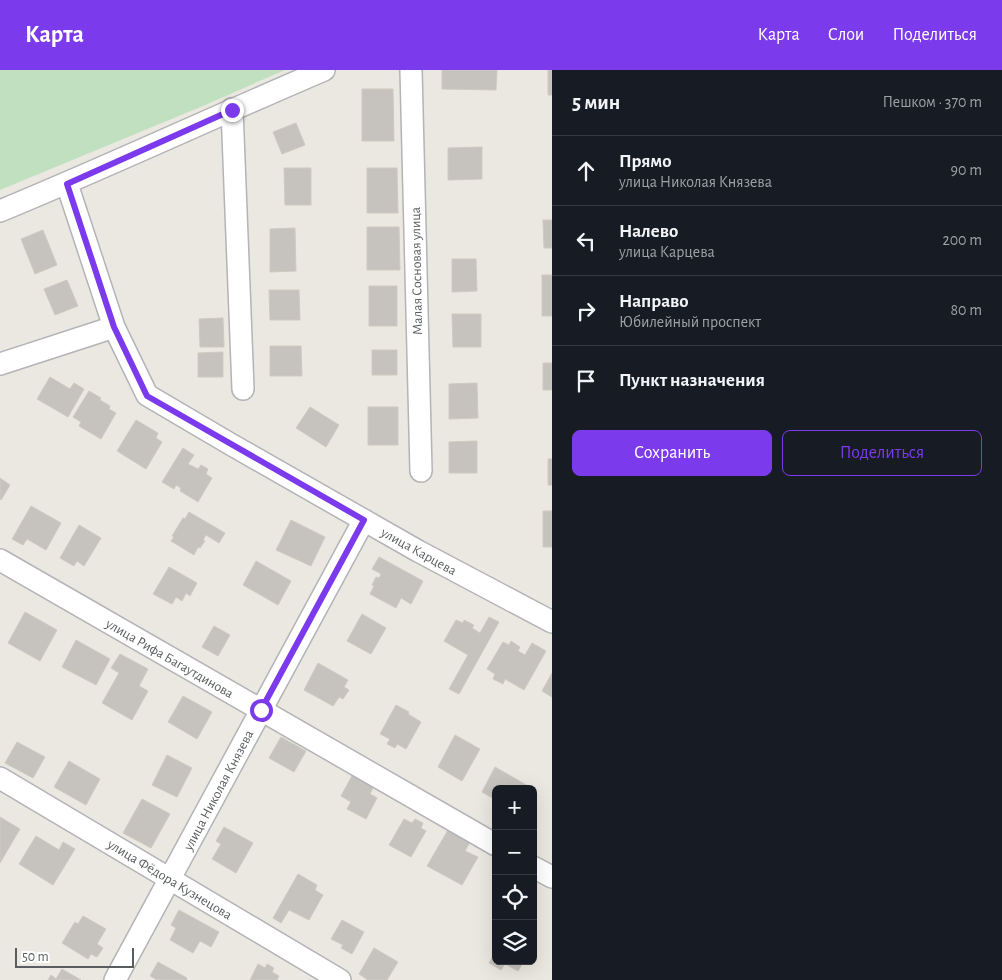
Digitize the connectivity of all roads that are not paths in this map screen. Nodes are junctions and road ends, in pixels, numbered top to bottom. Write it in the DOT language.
graph roads {
  1 [pos="324,70"];
  2 [pos="411,70"];
  3 [pos="232,110"];
  4 [pos="67,184"];
  5 [pos="0,211"];
  6 [pos="114,327"];
  7 [pos="0,364"];
  8 [pos="243,389"];
  9 [pos="421,471"];
  10 [pos="364,520"];
  11 [pos="0,560"];
  12 [pos="552,622"];
  13 [pos="261,710"];
  14 [pos="0,778"];
  15 [pos="492,843"];
  16 [pos="537,869"];
  17 [pos="552,877"];
  18 [pos="170,879"];
  19 [pos="115,980"];
  20 [pos="340,980"];
  1 -- 3 [label="street"];
  2 -- 9 [label="street, Малая Сосновая улица"];
  3 -- 4 [label="street"];
  3 -- 8 [label="street"];
  4 -- 5 [label="street"];
  4 -- 6 [label="street, улица Карцева"];
  6 -- 7 [label="street"];
  6 -- 10 [label="street, улица Карцева"];
  10 -- 12 [label="street, улица Карцева"];
  10 -- 13 [label="street, улица Николая Князева"];
  11 -- 13 [label="street, улица Рифа Багаутдинова"];
  13 -- 15 [label="street, улица Рифа Багаутдинова"];
  13 -- 18 [label="street, улица Николая Князева"];
  14 -- 18 [label="street, улица Фёдора Кузнецова"];
  16 -- 17 [label="street"];
  18 -- 19 [label="street, улица Николая Князева"];
  18 -- 20 [label="street, улица Фёдора Кузнецова"];
}
